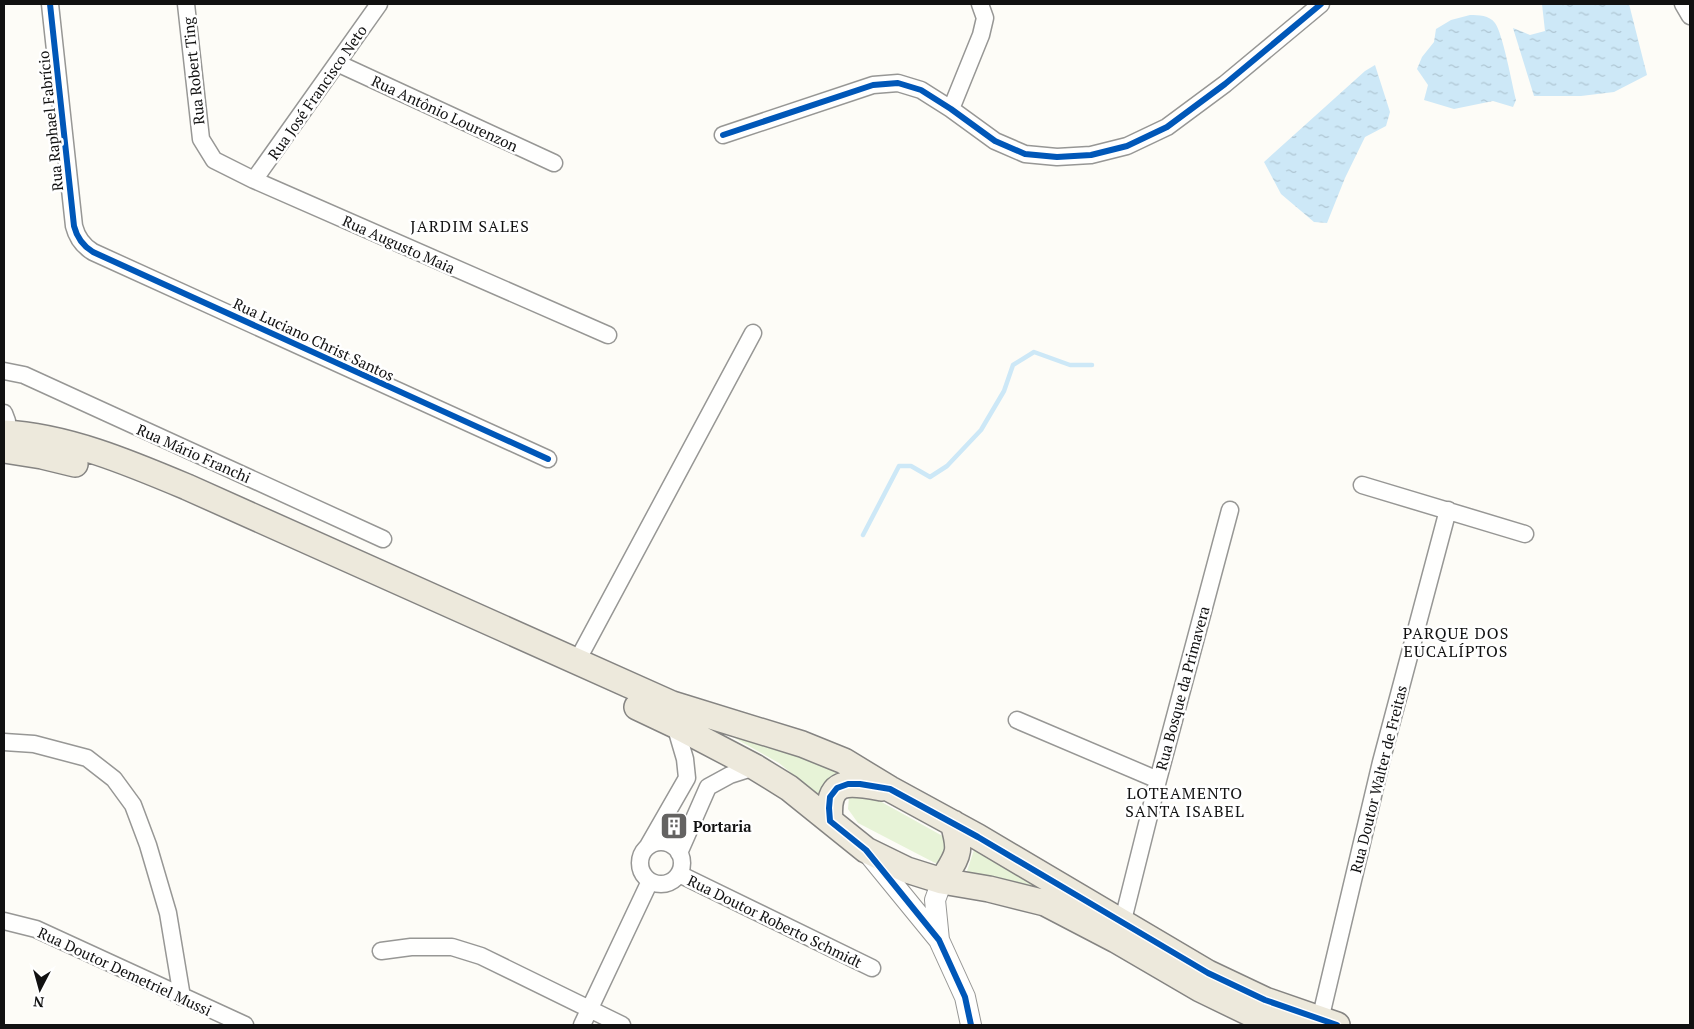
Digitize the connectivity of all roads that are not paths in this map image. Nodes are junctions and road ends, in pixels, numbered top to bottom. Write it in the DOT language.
graph roads {
  1 [pos="50,4"];
  2 [pos="186,4"];
  3 [pos="379,4"];
  4 [pos="980,4"];
  5 [pos="1320,4"];
  6 [pos="1683,4"];
  7 [pos="1690,16"];
  8 [pos="336,62"];
  9 [pos="951,109"];
  10 [pos="722,135"];
  11 [pos="201,139"];
  12 [pos="554,163"];
  13 [pos="254,180"];
  14 [pos="76,235"];
  15 [pos="754,333"];
  16 [pos="608,335"];
  17 [pos="4,371"];
  18 [pos="5,436"];
  19 [pos="548,459"];
  20 [pos="1362,485"];
  21 [pos="1230,510"];
  22 [pos="1448,510"];
  23 [pos="1525,534"];
  24 [pos="383,539"];
  25 [pos="577,661"];
  26 [pos="1017,720"];
  27 [pos="675,724"];
  28 [pos="4,742"];
  29 [pos="755,767"];
  30 [pos="687,778"];
  31 [pos="1158,780"];
  32 [pos="708,787"];
  33 [pos="890,789"];
  34 [pos="830,821"];
  35 [pos="953,823"];
  36 [pos="648,846"];
  37 [pos="866,850"];
  38 [pos="679,853"];
  39 [pos="679,874"];
  40 [pos="942,881"];
  41 [pos="650,882"];
  42 [pos="4,921"];
  43 [pos="1122,924"];
  44 [pos="939,940"];
  45 [pos="381,951"];
  46 [pos="872,968"];
  47 [pos="182,996"];
  48 [pos="589,1010"];
  49 [pos="1328,1023"];
  50 [pos="245,1025"];
  51 [pos="582,1025"];
  52 [pos="622,1025"];
  53 [pos="972,1025"];
  54 [pos="1280,1025"];
  1 -- 14 [label="street, Rua Raphael Fabrício"];
  2 -- 11 [label="street, Rua Robert Ting"];
  3 -- 8 [label="street, Rua José Francisco Neto"];
  4 -- 9 [label="street"];
  5 -- 9 [label="street"];
  6 -- 7 [label="street"];
  8 -- 12 [label="street, Rua Antônio Lourenzon"];
  8 -- 13 [label="street, Rua José Francisco Neto"];
  9 -- 10 [label="street"];
  11 -- 13 [label="street, Rua Augusto Maia"];
  13 -- 16 [label="street, Rua Augusto Maia"];
  14 -- 19 [label="street, Rua Luciano Christ Santos"];
  15 -- 25 [label="street"];
  17 -- 24 [label="street, Rua Mário Franchi"];
  18 -- 25 [label="main road"];
  18 -- 27 [label="main road"];
  20 -- 22 [label="street"];
  21 -- 31 [label="street, Rua Bosque da Primavera"];
  22 -- 23 [label="street"];
  22 -- 49 [label="street, Rua Doutor Walter de Freitas"];
  25 -- 33 [label="main road"];
  26 -- 31 [label="street"];
  27 -- 29 [label="main road"];
  27 -- 30 [label="street"];
  28 -- 47 [label="street"];
  29 -- 32 [label="street"];
  29 -- 34 [label="main road"];
  30 -- 32 [label="street"];
  30 -- 36 [label="street"];
  31 -- 43 [label="street, Rua Bosque da Primavera"];
  32 -- 38 [label="street"];
  33 -- 34 [label="main road"];
  33 -- 35 [label="main road"];
  34 -- 37 [label="main road"];
  35 -- 40 [label="main road"];
  35 -- 43 [label="main road"];
  36 -- 38 [label="street"];
  36 -- 41 [label="street"];
  37 -- 40 [label="main road"];
  37 -- 44 [label="street"];
  38 -- 39 [label="street"];
  39 -- 41 [label="street"];
  39 -- 46 [label="street, Rua Doutor Roberto Schmidt"];
  40 -- 44 [label="street"];
  40 -- 54 [label="main road"];
  41 -- 48 [label="street"];
  42 -- 47 [label="street, Rua Doutor Demetriel Mussi"];
  43 -- 49 [label="main road"];
  44 -- 53 [label="street"];
  45 -- 48 [label="street"];
  47 -- 50 [label="street, Rua Doutor Demetriel Mussi"];
  48 -- 51 [label="street"];
  48 -- 52 [label="street"];
}
